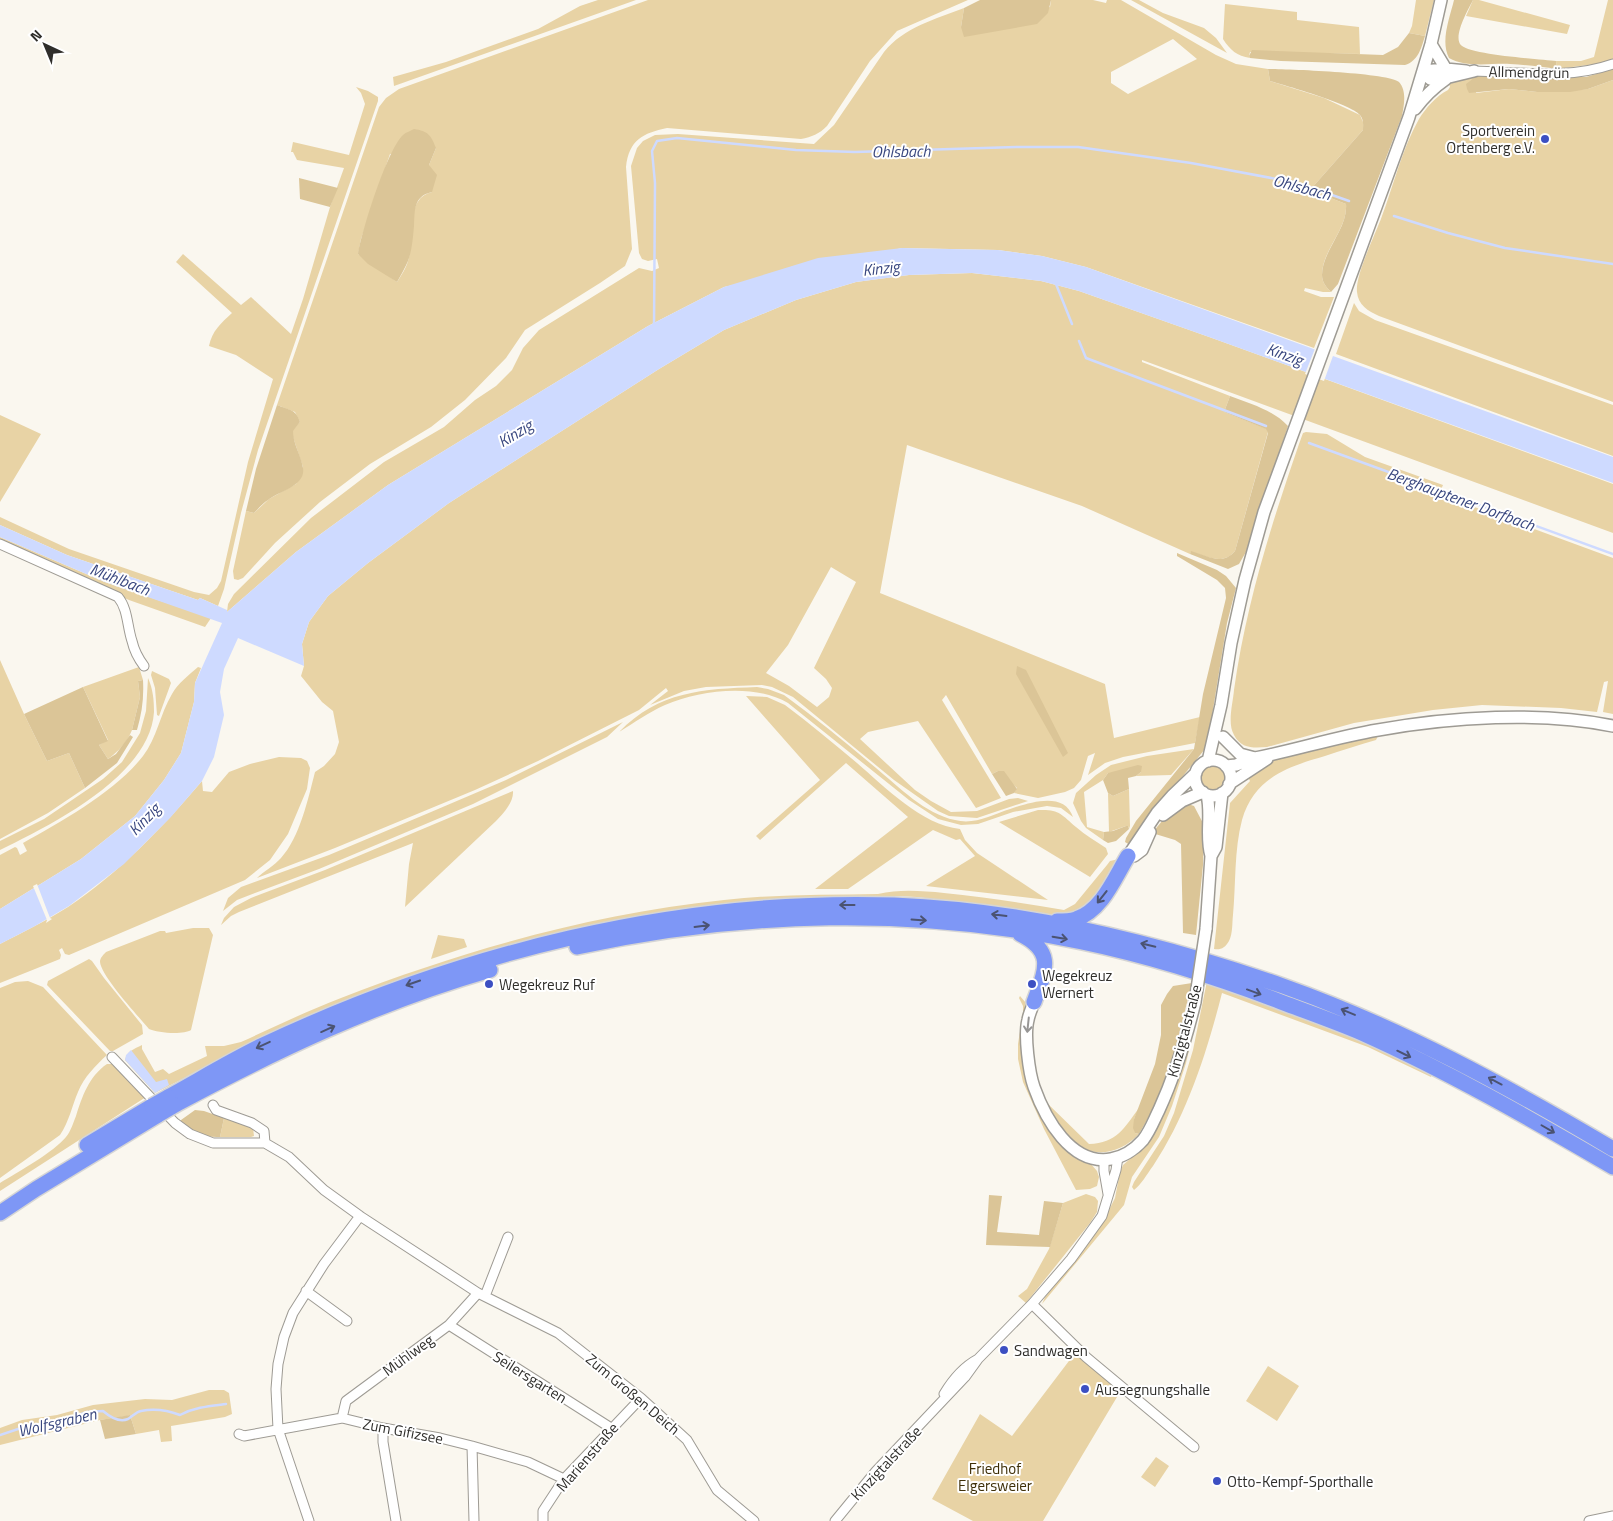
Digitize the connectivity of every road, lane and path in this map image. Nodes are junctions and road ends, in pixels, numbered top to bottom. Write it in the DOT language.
graph roads {
  1 [pos="1441,0"];
  2 [pos="1431,44"];
  3 [pos="1613,64"];
  4 [pos="1423,71"];
  5 [pos="1474,71"];
  6 [pos="1446,74"];
  7 [pos="1409,116"];
  8 [pos="0,544"];
  9 [pos="144,666"];
  10 [pos="1221,705"];
  11 [pos="1613,726"];
  12 [pos="1223,737"];
  13 [pos="1276,754"];
  14 [pos="1255,758"];
  15 [pos="1208,761"];
  16 [pos="1224,764"];
  17 [pos="1196,774"];
  18 [pos="1226,789"];
  19 [pos="1205,793"];
  20 [pos="1182,800"];
  21 [pos="1208,814"];
  22 [pos="1128,856"];
  23 [pos="1211,856"];
  24 [pos="1047,922"];
  25 [pos="1012,930"];
  26 [pos="1034,1002"];
  27 [pos="112,1057"];
  28 [pos="171,1101"];
  29 [pos="213,1105"];
  30 [pos="155,1110"];
  31 [pos="265,1143"];
  32 [pos="1613,1149"];
  33 [pos="1118,1157"];
  34 [pos="1104,1160"];
  35 [pos="1613,1167"];
  36 [pos="1108,1196"];
  37 [pos="0,1200"];
  38 [pos="0,1213"];
  39 [pos="360,1216"];
  40 [pos="508,1237"];
  41 [pos="306,1291"];
  42 [pos="482,1295"];
  43 [pos="1032,1304"];
  44 [pos="347,1321"];
  45 [pos="449,1325"];
  46 [pos="641,1398"];
  47 [pos="342,1418"];
  48 [pos="383,1428"];
  49 [pos="611,1428"];
  50 [pos="278,1429"];
  51 [pos="239,1434"];
  52 [pos="472,1446"];
  53 [pos="1194,1447"];
  54 [pos="564,1479"];
  55 [pos="1613,1516"];
  56 [pos="309,1521"];
  57 [pos="396,1521"];
  58 [pos="474,1521"];
  59 [pos="543,1521"];
  60 [pos="754,1521"];
  61 [pos="835,1521"];
  62 [pos="1589,1521"];
  1 -- 2 [label="street"];
  2 -- 4 [label="street"];
  2 -- 6 [label="street"];
  3 -- 5 [label="street, Allmendgrün"];
  4 -- 6 [label="street"];
  4 -- 7 [label="street"];
  5 -- 6 [label="street"];
  6 -- 7 [label="street"];
  7 -- 10 [label="street"];
  8 -- 9 [label="street"];
  10 -- 12 [label="street"];
  10 -- 15 [label="street"];
  11 -- 13 [label="street"];
  12 -- 14 [label="street"];
  12 -- 16 [label="street"];
  13 -- 14 [label="street"];
  13 -- 18 [label="street"];
  14 -- 16 [label="street"];
  15 -- 16 [label="street"];
  15 -- 17 [label="street"];
  16 -- 18 [label="street"];
  17 -- 19 [label="street"];
  17 -- 22 [label="street"];
  18 -- 19 [label="street"];
  18 -- 23 [label="street, Kinzigtalstraße"];
  19 -- 20 [label="street"];
  19 -- 21 [label="street, Kinzigtalstraße"];
  20 -- 21 [label="street"];
  20 -- 22 [label="street"];
  21 -- 23 [label="street, Kinzigtalstraße"];
  22 -- 24 [label="highway, one-way"];
  23 -- 33 [label="street, Kinzigtalstraße, bridge"];
  24 -- 28 [label="highway, one-way"];
  32 -- 24 [label="highway, one-way"];
  25 -- 26 [label="highway"];
  28 -- 25 [label="highway, one-way"];
  25 -- 35 [label="highway, one-way"];
  26 -- 34 [label="street, one-way"];
  27 -- 31 [label="street"];
  28 -- 30 [label="highway, bridge"];
  29 -- 31 [label="street, Zum Großen Deich"];
  30 -- 37 [label="highway"];
  30 -- 38 [label="highway"];
  31 -- 39 [label="street, Zum Großen Deich"];
  33 -- 34 [label="street, Kinzigtalstraße"];
  33 -- 36 [label="street, Kinzigtalstraße"];
  34 -- 36 [label="street, Kinzigtalstraße"];
  36 -- 43 [label="street, Kinzigtalstraße"];
  39 -- 41 [label="street"];
  39 -- 42 [label="street, Zum Großen Deich"];
  40 -- 42 [label="street"];
  41 -- 44 [label="street"];
  41 -- 50 [label="street"];
  42 -- 45 [label="street, Mühlweg"];
  42 -- 46 [label="street, Zum Großen Deich"];
  43 -- 53 [label="street"];
  43 -- 61 [label="street, Kinzigtalstraße"];
  45 -- 47 [label="street, Mühlweg"];
  45 -- 49 [label="street, Seilersgarten"];
  46 -- 49 [label="street, Marienstraße"];
  46 -- 60 [label="street, Zum Großen Deich"];
  47 -- 48 [label="street, Zum Gifizsee"];
  47 -- 50 [label="street, Zum Gifizsee"];
  48 -- 52 [label="street, Zum Gifizsee"];
  48 -- 57 [label="street"];
  49 -- 54 [label="street, Marienstraße"];
  50 -- 51 [label="street, Zum Gifizsee"];
  50 -- 56 [label="street"];
  52 -- 54 [label="street, Zum Gifizsee"];
  52 -- 58 [label="street"];
  54 -- 59 [label="street, Marienstraße"];
  55 -- 62 [label="street"];
}
